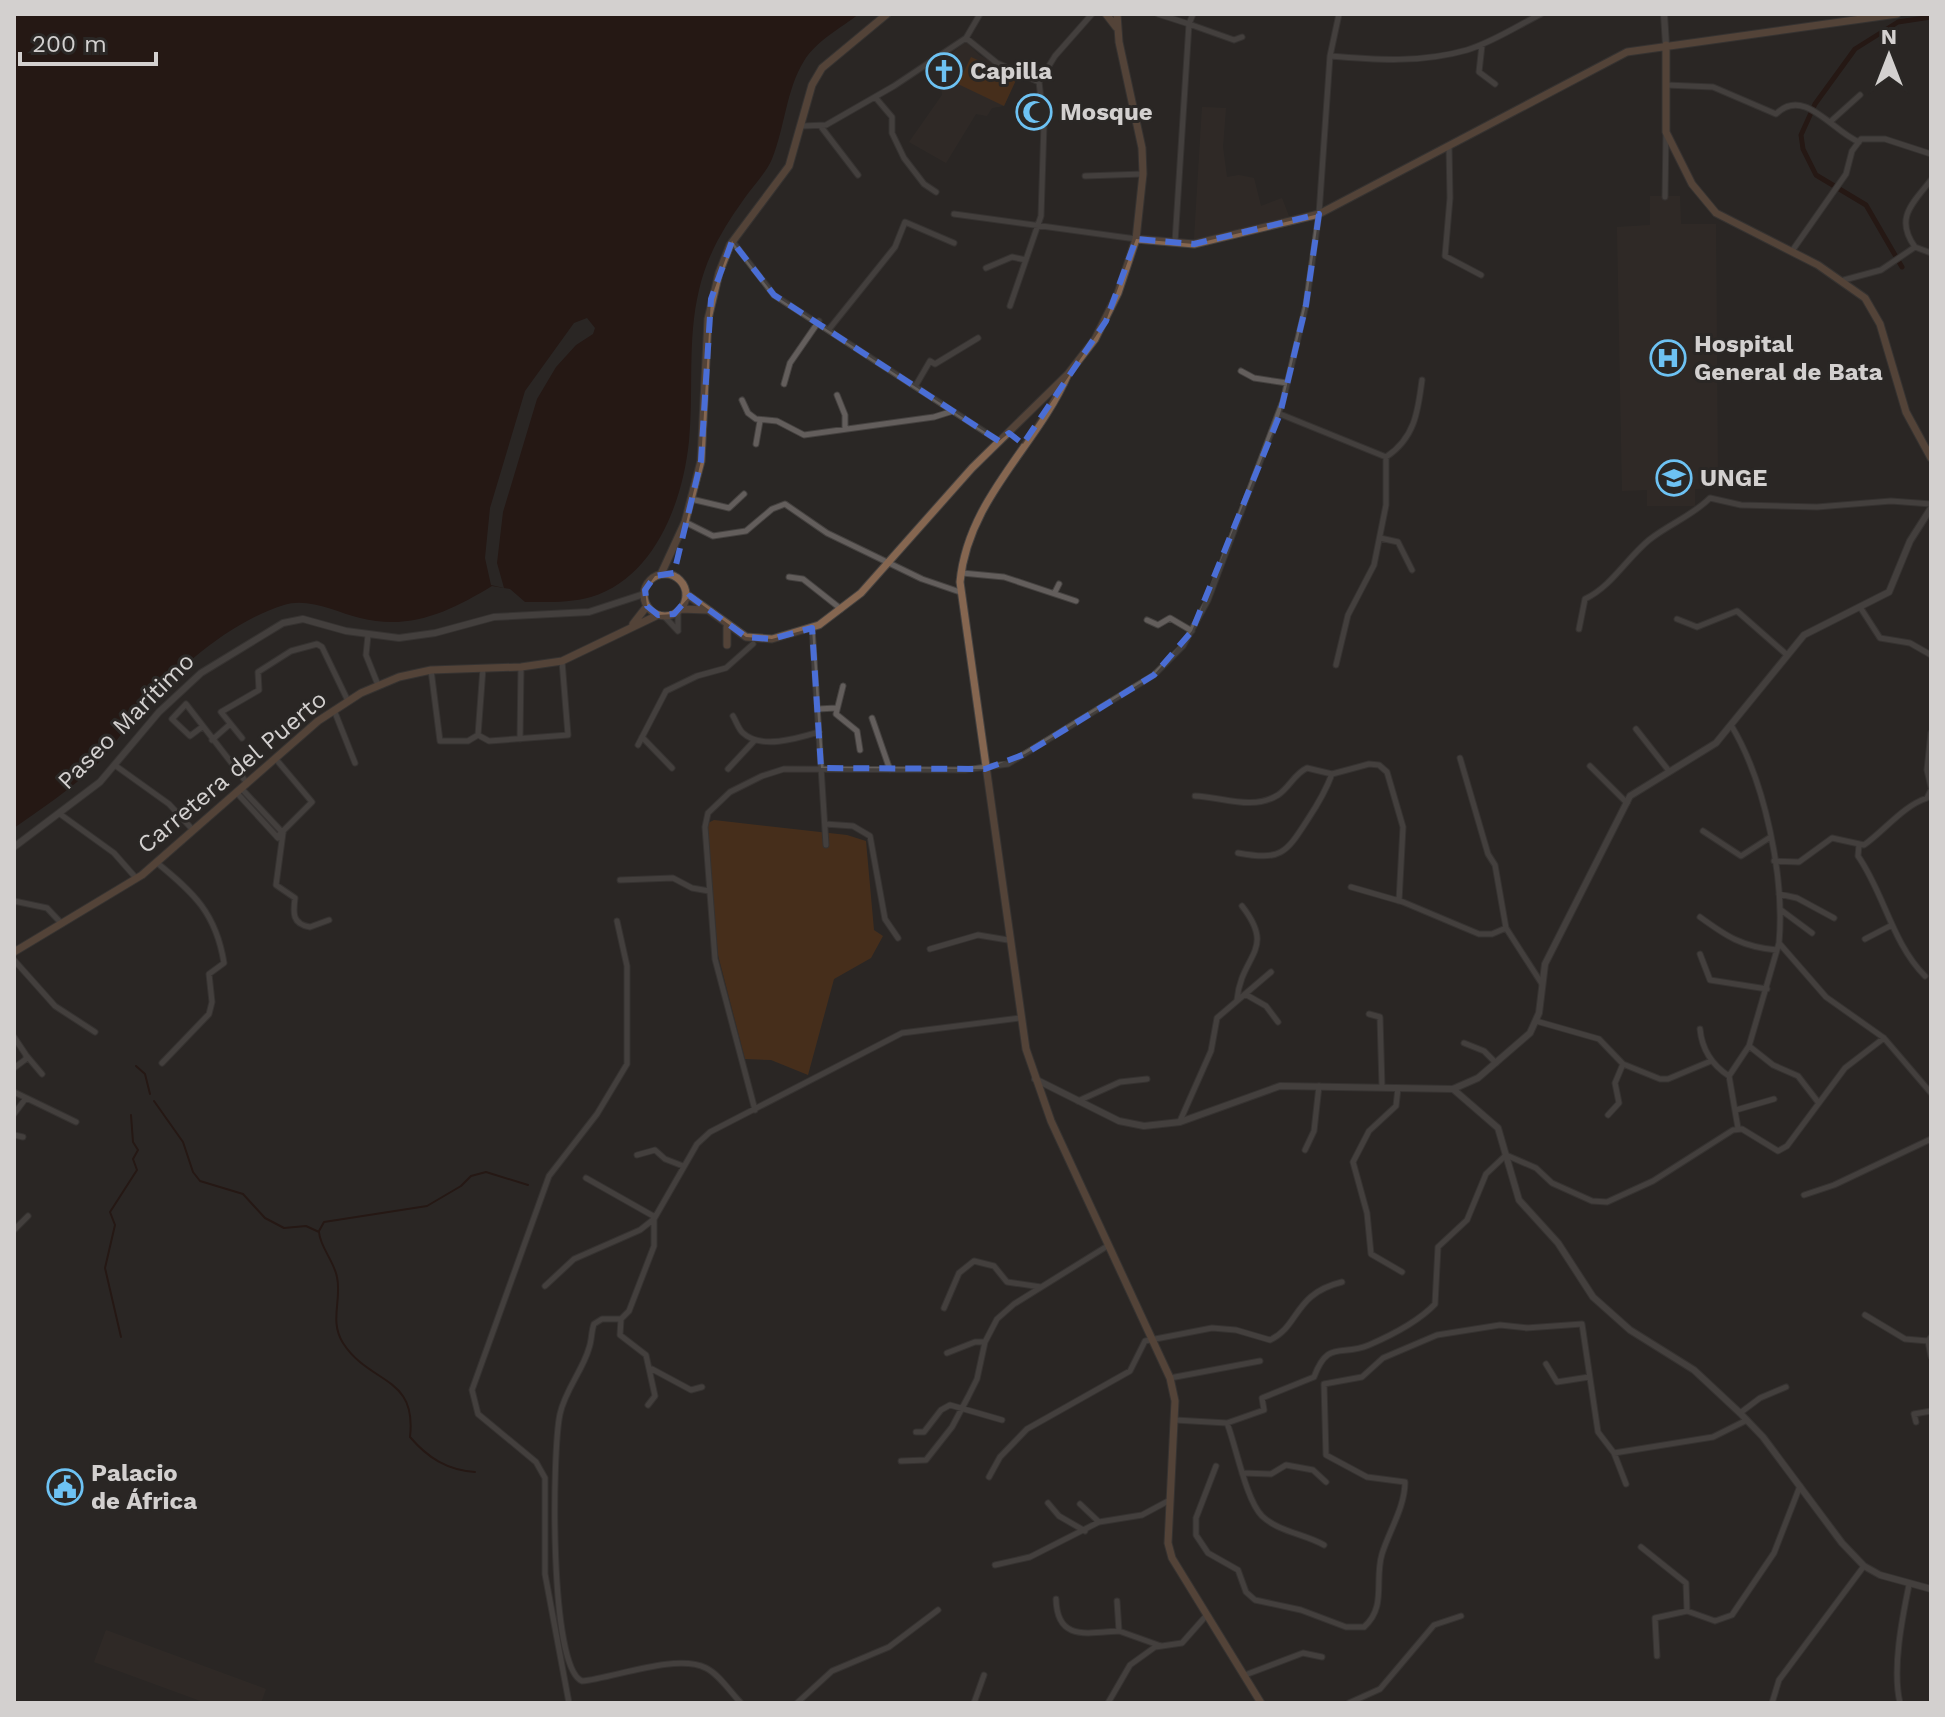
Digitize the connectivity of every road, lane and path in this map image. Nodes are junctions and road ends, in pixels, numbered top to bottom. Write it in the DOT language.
graph roads {
  1 [pos="887,14"];
  2 [pos="980,14"];
  3 [pos="1092,14"];
  4 [pos="1106,14"];
  5 [pos="1117,14"];
  6 [pos="1158,14"];
  7 [pos="1193,14"];
  8 [pos="1339,14"];
  9 [pos="1541,14"];
  10 [pos="1664,14"];
  11 [pos="1897,14"];
  12 [pos="1189,24"];
  13 [pos="1116,27"];
  14 [pos="1242,37"];
  15 [pos="966,38"];
  16 [pos="1482,44"];
  17 [pos="1666,45"];
  18 [pos="1330,56"];
  19 [pos="1039,82"];
  20 [pos="1495,84"];
  21 [pos="1665,85"];
  22 [pos="1860,95"];
  23 [pos="875,97"];
  24 [pos="1830,122"];
  25 [pos="803,126"];
  26 [pos="821,127"];
  27 [pos="1666,132"];
  28 [pos="1859,142"];
  29 [pos="1449,146"];
  30 [pos="1931,154"];
  31 [pos="1143,174"];
  32 [pos="858,175"];
  33 [pos="1085,176"];
  34 [pos="1931,180"];
  35 [pos="936,192"];
  36 [pos="1665,197"];
  37 [pos="954,214"];
  38 [pos="1319,214"];
  39 [pos="1039,227"];
  40 [pos="1136,239"];
  41 [pos="732,241"];
  42 [pos="954,243"];
  43 [pos="1175,243"];
  44 [pos="1915,247"];
  45 [pos="1792,251"];
  46 [pos="1931,253"];
  47 [pos="1026,260"];
  48 [pos="986,268"];
  49 [pos="1481,275"];
  50 [pos="1844,280"];
  51 [pos="1010,306"];
  52 [pos="819,321"];
  53 [pos="830,328"];
  54 [pos="978,338"];
  55 [pos="1241,371"];
  56 [pos="1068,374"];
  57 [pos="1422,380"];
  58 [pos="1287,383"];
  59 [pos="784,384"];
  60 [pos="916,385"];
  61 [pos="837,395"];
  62 [pos="742,400"];
  63 [pos="954,410"];
  64 [pos="1280,414"];
  65 [pos="760,421"];
  66 [pos="845,428"];
  67 [pos="1009,433"];
  68 [pos="999,441"];
  69 [pos="756,444"];
  70 [pos="1023,444"];
  71 [pos="1386,457"];
  72 [pos="1931,458"];
  73 [pos="744,494"];
  74 [pos="691,499"];
  75 [pos="1931,506"];
  76 [pos="685,522"];
  77 [pos="1380,538"];
  78 [pos="676,548"];
  79 [pos="887,563"];
  80 [pos="1412,570"];
  81 [pos="961,573"];
  82 [pos="661,574"];
  83 [pos="675,577"];
  84 [pos="789,577"];
  85 [pos="1059,584"];
  86 [pos="960,592"];
  87 [pos="1055,592"];
  88 [pos="644,594"];
  89 [pos="686,594"];
  90 [pos="1076,601"];
  91 [pos="647,606"];
  92 [pos="1860,607"];
  93 [pos="842,609"];
  94 [pos="680,610"];
  95 [pos="709,611"];
  96 [pos="661,615"];
  97 [pos="1677,619"];
  98 [pos="1147,620"];
  99 [pos="726,625"];
  100 [pos="812,628"];
  101 [pos="629,629"];
  102 [pos="1579,629"];
  103 [pos="1192,631"];
  104 [pos="368,635"];
  105 [pos="753,644"];
  106 [pos="727,645"];
  107 [pos="1786,654"];
  108 [pos="1931,655"];
  109 [pos="562,661"];
  110 [pos="1336,665"];
  111 [pos="483,667"];
  112 [pos="521,667"];
  113 [pos="431,670"];
  114 [pos="378,685"];
  115 [pos="843,686"];
  116 [pos="348,701"];
  117 [pos="836,708"];
  118 [pos="818,709"];
  119 [pos="334,710"];
  120 [pos="733,716"];
  121 [pos="872,718"];
  122 [pos="229,725"];
  123 [pos="1731,725"];
  124 [pos="202,727"];
  125 [pos="1636,729"];
  126 [pos="819,732"];
  127 [pos="1931,733"];
  128 [pos="478,735"];
  129 [pos="642,736"];
  130 [pos="242,738"];
  131 [pos="520,739"];
  132 [pos="212,740"];
  133 [pos="755,740"];
  134 [pos="638,745"];
  135 [pos="860,750"];
  136 [pos="275,758"];
  137 [pos="1460,758"];
  138 [pos="355,763"];
  139 [pos="116,766"];
  140 [pos="1590,766"];
  141 [pos="672,768"];
  142 [pos="821,768"];
  143 [pos="728,769"];
  144 [pos="985,769"];
  145 [pos="890,770"];
  146 [pos="1669,771"];
  147 [pos="1332,774"];
  148 [pos="241,788"];
  149 [pos="1931,788"];
  150 [pos="1195,796"];
  151 [pos="1929,799"];
  152 [pos="1627,803"];
  153 [pos="60,814"];
  154 [pos="825,824"];
  155 [pos="193,830"];
  156 [pos="1703,831"];
  157 [pos="280,837"];
  158 [pos="1770,837"];
  159 [pos="826,845"];
  160 [pos="1859,845"];
  161 [pos="14,847"];
  162 [pos="1238,853"];
  163 [pos="1774,861"];
  164 [pos="156,862"];
  165 [pos="136,878"];
  166 [pos="620,880"];
  167 [pos="1351,887"];
  168 [pos="709,891"];
  169 [pos="1779,894"];
  170 [pos="14,901"];
  171 [pos="1399,901"];
  172 [pos="1242,906"];
  173 [pos="1781,910"];
  174 [pos="1700,917"];
  175 [pos="1834,918"];
  176 [pos="329,920"];
  177 [pos="617,921"];
  178 [pos="62,924"];
  179 [pos="1892,925"];
  180 [pos="1506,928"];
  181 [pos="1812,933"];
  182 [pos="898,938"];
  183 [pos="1865,939"];
  184 [pos="1008,940"];
  185 [pos="1778,947"];
  186 [pos="930,949"];
  187 [pos="14,952"];
  188 [pos="1700,954"];
  189 [pos="14,960"];
  190 [pos="1271,972"];
  191 [pos="1925,976"];
  192 [pos="1542,984"];
  193 [pos="1767,989"];
  194 [pos="1245,994"];
  195 [pos="1237,1001"];
  196 [pos="1369,1014"];
  197 [pos="1020,1018"];
  198 [pos="1536,1021"];
  199 [pos="1278,1022"];
  200 [pos="1700,1029"];
  201 [pos="95,1032"];
  202 [pos="14,1037"];
  203 [pos="1884,1038"];
  204 [pos="1464,1043"];
  205 [pos="1749,1046"];
  206 [pos="26,1055"];
  207 [pos="1711,1061"];
  208 [pos="162,1063"];
  209 [pos="1497,1064"];
  210 [pos="1623,1064"];
  211 [pos="14,1068"];
  212 [pos="42,1074"];
  213 [pos="1729,1076"];
  214 [pos="1034,1079"];
  215 [pos="1147,1079"];
  216 [pos="1319,1086"];
  217 [pos="1382,1087"];
  218 [pos="1398,1088"];
  219 [pos="1453,1089"];
  220 [pos="14,1092"];
  221 [pos="1931,1093"];
  222 [pos="26,1098"];
  223 [pos="1774,1099"];
  224 [pos="1077,1101"];
  225 [pos="1818,1102"];
  226 [pos="755,1110"];
  227 [pos="1736,1110"];
  228 [pos="14,1114"];
  229 [pos="1608,1115"];
  230 [pos="76,1122"];
  231 [pos="1180,1122"];
  232 [pos="1738,1128"];
  233 [pos="14,1135"];
  234 [pos="23,1137"];
  235 [pos="1931,1139"];
  236 [pos="1305,1150"];
  237 [pos="637,1155"];
  238 [pos="1506,1155"];
  239 [pos="683,1166"];
  240 [pos="586,1178"];
  241 [pos="1804,1195"];
  242 [pos="28,1216"];
  243 [pos="654,1218"];
  244 [pos="14,1230"];
  245 [pos="1110,1244"];
  246 [pos="1402,1272"];
  247 [pos="1342,1282"];
  248 [pos="545,1286"];
  249 [pos="1042,1288"];
  250 [pos="944,1308"];
  251 [pos="1865,1315"];
  252 [pos="621,1319"];
  253 [pos="1519,1328"];
  254 [pos="1528,1328"];
  255 [pos="1152,1336"];
  256 [pos="1929,1339"];
  257 [pos="985,1342"];
  258 [pos="947,1353"];
  259 [pos="1931,1356"];
  260 [pos="1260,1361"];
  261 [pos="1546,1364"];
  262 [pos="649,1365"];
  263 [pos="1589,1377"];
  264 [pos="1170,1378"];
  265 [pos="1309,1380"];
  266 [pos="702,1387"];
  267 [pos="1322,1387"];
  268 [pos="1786,1387"];
  269 [pos="648,1405"];
  270 [pos="962,1407"];
  271 [pos="1931,1411"];
  272 [pos="1740,1413"];
  273 [pos="1002,1420"];
  274 [pos="1175,1420"];
  275 [pos="1747,1420"];
  276 [pos="1916,1422"];
  277 [pos="1227,1423"];
  278 [pos="916,1432"];
  279 [pos="1614,1453"];
  280 [pos="901,1461"];
  281 [pos="1216,1466"];
  282 [pos="1242,1473"];
  283 [pos="989,1477"];
  284 [pos="1326,1482"];
  285 [pos="1626,1484"];
  286 [pos="1800,1485"];
  287 [pos="1170,1500"];
  288 [pos="1048,1503"];
  289 [pos="1080,1504"];
  290 [pos="1099,1522"];
  291 [pos="1085,1531"];
  292 [pos="1324,1545"];
  293 [pos="1641,1547"];
  294 [pos="995,1565"];
  295 [pos="1864,1566"];
  296 [pos="1909,1585"];
  297 [pos="1931,1589"];
  298 [pos="1056,1599"];
  299 [pos="1117,1601"];
  300 [pos="938,1610"];
  301 [pos="1687,1611"];
  302 [pos="1461,1616"];
  303 [pos="1205,1617"];
  304 [pos="1119,1631"];
  305 [pos="1162,1646"];
  306 [pos="1657,1656"];
  307 [pos="1322,1657"];
  308 [pos="984,1675"];
  309 [pos="1244,1676"];
  310 [pos="569,1703"];
  311 [pos="741,1703"];
  312 [pos="797,1703"];
  313 [pos="974,1703"];
  314 [pos="1108,1703"];
  315 [pos="1261,1703"];
  316 [pos="1349,1703"];
  317 [pos="1772,1703"];
  318 [pos="1900,1703"];
  1 -- 25 [label="main road"];
  2 -- 15 [label="street"];
  3 -- 19 [label="street"];
  4 -- 13 [label="main road"];
  5 -- 13 [label="main road"];
  6 -- 12 [label="street"];
  7 -- 12 [label="street"];
  8 -- 18 [label="street"];
  9 -- 16 [label="street"];
  10 -- 17 [label="street"];
  11 -- 17 [label="main road"];
  12 -- 14 [label="street"];
  12 -- 43 [label="street"];
  13 -- 31 [label="main road"];
  15 -- 19 [label="street"];
  15 -- 23 [label="street"];
  16 -- 18 [label="street"];
  16 -- 20 [label="street"];
  17 -- 21 [label="main road"];
  17 -- 29 [label="main road"];
  18 -- 38 [label="street"];
  19 -- 39 [label="street"];
  21 -- 24 [label="street"];
  21 -- 27 [label="main road"];
  22 -- 24 [label="street"];
  23 -- 26 [label="street"];
  23 -- 35 [label="street"];
  24 -- 28 [label="street"];
  25 -- 26 [label="street"];
  25 -- 41 [label="main road"];
  26 -- 32 [label="street"];
  27 -- 36 [label="street"];
  27 -- 45 [label="main road"];
  28 -- 30 [label="street"];
  28 -- 45 [label="street"];
  29 -- 38 [label="main road"];
  29 -- 49 [label="street"];
  31 -- 33 [label="street"];
  31 -- 40 [label="main road"];
  34 -- 44 [label="street"];
  37 -- 39 [label="street"];
  38 -- 43 [label="main road"];
  38 -- 58 [label="street"];
  39 -- 40 [label="street"];
  39 -- 47 [label="street"];
  40 -- 43 [label="main road"];
  40 -- 56 [label="main road"];
  41 -- 52 [label="street"];
  41 -- 74 [label="main road"];
  42 -- 53 [label="street"];
  44 -- 46 [label="street"];
  44 -- 50 [label="street"];
  45 -- 50 [label="main road"];
  47 -- 48 [label="street"];
  47 -- 51 [label="street"];
  50 -- 72 [label="main road"];
  52 -- 53 [label="street"];
  52 -- 59 [label="street"];
  53 -- 60 [label="street"];
  54 -- 60 [label="street"];
  55 -- 58 [label="street"];
  56 -- 67 [label="main road"];
  56 -- 70 [label="main road"];
  57 -- 71 [label="street"];
  58 -- 64 [label="street"];
  60 -- 63 [label="street"];
  61 -- 66 [label="street"];
  62 -- 65 [label="street"];
  63 -- 66 [label="street"];
  63 -- 68 [label="street"];
  64 -- 71 [label="street"];
  64 -- 103 [label="street"];
  65 -- 66 [label="street"];
  65 -- 69 [label="street"];
  67 -- 68 [label="main road"];
  67 -- 70 [label="main road"];
  68 -- 79 [label="main road"];
  70 -- 81 [label="main road"];
  71 -- 77 [label="street"];
  73 -- 74 [label="street"];
  74 -- 76 [label="main road"];
  75 -- 92 [label="street"];
  75 -- 102 [label="street"];
  76 -- 78 [label="main road"];
  76 -- 79 [label="street"];
  77 -- 80 [label="street"];
  77 -- 110 [label="street"];
  78 -- 82 [label="main road"];
  78 -- 83 [label="main road"];
  79 -- 86 [label="street"];
  79 -- 93 [label="main road"];
  81 -- 86 [label="main road"];
  81 -- 87 [label="street"];
  82 -- 83 [label="main road"];
  82 -- 88 [label="main road"];
  83 -- 89 [label="main road"];
  84 -- 93 [label="street"];
  85 -- 87 [label="street"];
  86 -- 144 [label="main road"];
  87 -- 90 [label="street"];
  88 -- 91 [label="main road"];
  88 -- 104 [label="street, Paseo Marítimo"];
  89 -- 94 [label="main road"];
  89 -- 95 [label="main road"];
  91 -- 96 [label="main road"];
  91 -- 101 [label="main road, Carretera del Puerto"];
  92 -- 107 [label="street"];
  92 -- 108 [label="street"];
  93 -- 100 [label="main road"];
  94 -- 95 [label="main road"];
  94 -- 96 [label="main road"];
  94 -- 96 [label="street"];
  95 -- 99 [label="main road"];
  96 -- 101 [label="main road, Carretera del Puerto"];
  97 -- 107 [label="street"];
  98 -- 103 [label="street"];
  99 -- 100 [label="main road"];
  99 -- 106 [label="main road"];
  100 -- 118 [label="street"];
  101 -- 109 [label="main road, Carretera del Puerto"];
  103 -- 144 [label="street"];
  104 -- 114 [label="street"];
  104 -- 139 [label="street, Paseo Marítimo"];
  105 -- 129 [label="street"];
  107 -- 123 [label="street"];
  109 -- 112 [label="main road, Carretera del Puerto"];
  109 -- 131 [label="street"];
  111 -- 112 [label="main road, Carretera del Puerto"];
  111 -- 113 [label="main road, Carretera del Puerto"];
  111 -- 128 [label="street"];
  112 -- 131 [label="street"];
  113 -- 114 [label="main road, Carretera del Puerto"];
  113 -- 128 [label="street"];
  114 -- 116 [label="main road, Carretera del Puerto"];
  115 -- 117 [label="street"];
  116 -- 119 [label="main road, Carretera del Puerto"];
  116 -- 122 [label="street"];
  117 -- 118 [label="street"];
  117 -- 135 [label="street"];
  118 -- 126 [label="street"];
  119 -- 136 [label="main road, Carretera del Puerto"];
  119 -- 138 [label="street"];
  120 -- 133 [label="street"];
  121 -- 145 [label="street"];
  122 -- 130 [label="street"];
  122 -- 132 [label="street"];
  123 -- 146 [label="street"];
  123 -- 158 [label="street"];
  124 -- 124 [label="street"];
  124 -- 132 [label="street"];
  125 -- 146 [label="street"];
  126 -- 133 [label="street"];
  126 -- 142 [label="street"];
  127 -- 149 [label="street"];
  128 -- 131 [label="street"];
  129 -- 134 [label="street"];
  129 -- 141 [label="street"];
  132 -- 148 [label="street"];
  133 -- 143 [label="street"];
  136 -- 148 [label="main road, Carretera del Puerto"];
  136 -- 157 [label="street"];
  137 -- 180 [label="street"];
  139 -- 153 [label="street, Paseo Marítimo"];
  139 -- 155 [label="street"];
  140 -- 152 [label="street"];
  142 -- 145 [label="street"];
  142 -- 154 [label="street"];
  142 -- 168 [label="street"];
  144 -- 145 [label="street"];
  144 -- 184 [label="main road"];
  146 -- 152 [label="street"];
  147 -- 150 [label="street"];
  147 -- 162 [label="street"];
  147 -- 171 [label="street"];
  148 -- 155 [label="main road, Carretera del Puerto"];
  148 -- 157 [label="street"];
  149 -- 151 [label="street"];
  151 -- 160 [label="street"];
  152 -- 192 [label="street"];
  153 -- 161 [label="street, Paseo Marítimo"];
  153 -- 165 [label="street"];
  154 -- 159 [label="street"];
  154 -- 182 [label="street"];
  155 -- 164 [label="main road, Carretera del Puerto"];
  156 -- 158 [label="street"];
  157 -- 176 [label="street"];
  158 -- 163 [label="street"];
  160 -- 163 [label="street"];
  160 -- 179 [label="street"];
  163 -- 169 [label="street"];
  164 -- 165 [label="main road, Carretera del Puerto"];
  164 -- 208 [label="street"];
  165 -- 178 [label="main road, Carretera del Puerto"];
  166 -- 168 [label="street"];
  167 -- 171 [label="street"];
  168 -- 226 [label="street"];
  169 -- 173 [label="street"];
  169 -- 175 [label="street"];
  170 -- 178 [label="street"];
  171 -- 180 [label="street"];
  172 -- 195 [label="street"];
  173 -- 181 [label="street"];
  173 -- 185 [label="street"];
  174 -- 185 [label="street"];
  177 -- 310 [label="street"];
  178 -- 187 [label="main road, Carretera del Puerto"];
  179 -- 183 [label="street"];
  179 -- 191 [label="street"];
  180 -- 192 [label="street"];
  184 -- 186 [label="street"];
  184 -- 197 [label="main road"];
  185 -- 193 [label="street"];
  185 -- 203 [label="street"];
  188 -- 193 [label="street"];
  189 -- 201 [label="street"];
  190 -- 194 [label="street"];
  192 -- 198 [label="street"];
  193 -- 205 [label="street"];
  194 -- 195 [label="street"];
  194 -- 199 [label="street"];
  195 -- 231 [label="street"];
  196 -- 217 [label="street"];
  197 -- 214 [label="main road"];
  197 -- 226 [label="street"];
  198 -- 209 [label="street"];
  198 -- 210 [label="street"];
  200 -- 207 [label="street"];
  202 -- 206 [label="street"];
  203 -- 221 [label="street"];
  203 -- 225 [label="street"];
  204 -- 209 [label="street"];
  205 -- 213 [label="street"];
  205 -- 225 [label="street"];
  206 -- 211 [label="street"];
  206 -- 212 [label="street"];
  207 -- 210 [label="street"];
  207 -- 213 [label="street"];
  209 -- 219 [label="street"];
  210 -- 229 [label="street"];
  213 -- 227 [label="street"];
  214 -- 224 [label="street"];
  214 -- 245 [label="main road"];
  215 -- 224 [label="street"];
  216 -- 217 [label="street"];
  216 -- 231 [label="street"];
  216 -- 236 [label="street"];
  217 -- 218 [label="street"];
  218 -- 219 [label="street"];
  218 -- 246 [label="street"];
  219 -- 238 [label="street"];
  220 -- 222 [label="street"];
  222 -- 228 [label="street"];
  222 -- 230 [label="street"];
  223 -- 227 [label="street"];
  224 -- 231 [label="street"];
  225 -- 232 [label="street"];
  226 -- 239 [label="street"];
  227 -- 232 [label="street"];
  232 -- 238 [label="street"];
  233 -- 234 [label="street"];
  235 -- 241 [label="street"];
  237 -- 239 [label="street"];
  238 -- 265 [label="street"];
  238 -- 272 [label="street"];
  239 -- 243 [label="street"];
  240 -- 243 [label="street"];
  242 -- 244 [label="street"];
  243 -- 248 [label="street"];
  243 -- 252 [label="street"];
  245 -- 249 [label="street"];
  245 -- 255 [label="main road"];
  247 -- 255 [label="street"];
  249 -- 250 [label="street"];
  249 -- 257 [label="street"];
  251 -- 256 [label="street"];
  252 -- 262 [label="street"];
  252 -- 311 [label="street"];
  253 -- 254 [label="street"];
  254 -- 263 [label="street"];
  254 -- 267 [label="street"];
  255 -- 264 [label="main road"];
  255 -- 283 [label="street"];
  256 -- 259 [label="street"];
  257 -- 258 [label="street"];
  257 -- 270 [label="street"];
  260 -- 264 [label="street"];
  261 -- 263 [label="street"];
  262 -- 266 [label="street"];
  262 -- 269 [label="street"];
  263 -- 279 [label="street"];
  264 -- 274 [label="main road"];
  265 -- 267 [label="street"];
  265 -- 277 [label="street"];
  267 -- 281 [label="street"];
  268 -- 272 [label="street"];
  270 -- 273 [label="street"];
  270 -- 278 [label="street"];
  270 -- 280 [label="street"];
  271 -- 276 [label="street"];
  272 -- 275 [label="street"];
  274 -- 277 [label="street"];
  274 -- 287 [label="main road"];
  275 -- 279 [label="street"];
  275 -- 286 [label="street"];
  277 -- 282 [label="street"];
  279 -- 285 [label="street"];
  282 -- 284 [label="street"];
  282 -- 292 [label="street"];
  286 -- 295 [label="street"];
  286 -- 301 [label="street"];
  287 -- 290 [label="street"];
  287 -- 303 [label="main road"];
  288 -- 291 [label="street"];
  289 -- 290 [label="street"];
  290 -- 291 [label="street"];
  291 -- 294 [label="street"];
  293 -- 301 [label="street"];
  295 -- 296 [label="street"];
  295 -- 317 [label="street"];
  296 -- 297 [label="street"];
  296 -- 318 [label="street"];
  298 -- 304 [label="street"];
  299 -- 304 [label="street"];
  300 -- 312 [label="street"];
  301 -- 306 [label="street"];
  302 -- 316 [label="street"];
  303 -- 305 [label="street"];
  303 -- 309 [label="main road"];
  304 -- 305 [label="street"];
  305 -- 314 [label="street"];
  307 -- 309 [label="street"];
  308 -- 313 [label="street"];
  309 -- 315 [label="main road"];
}
